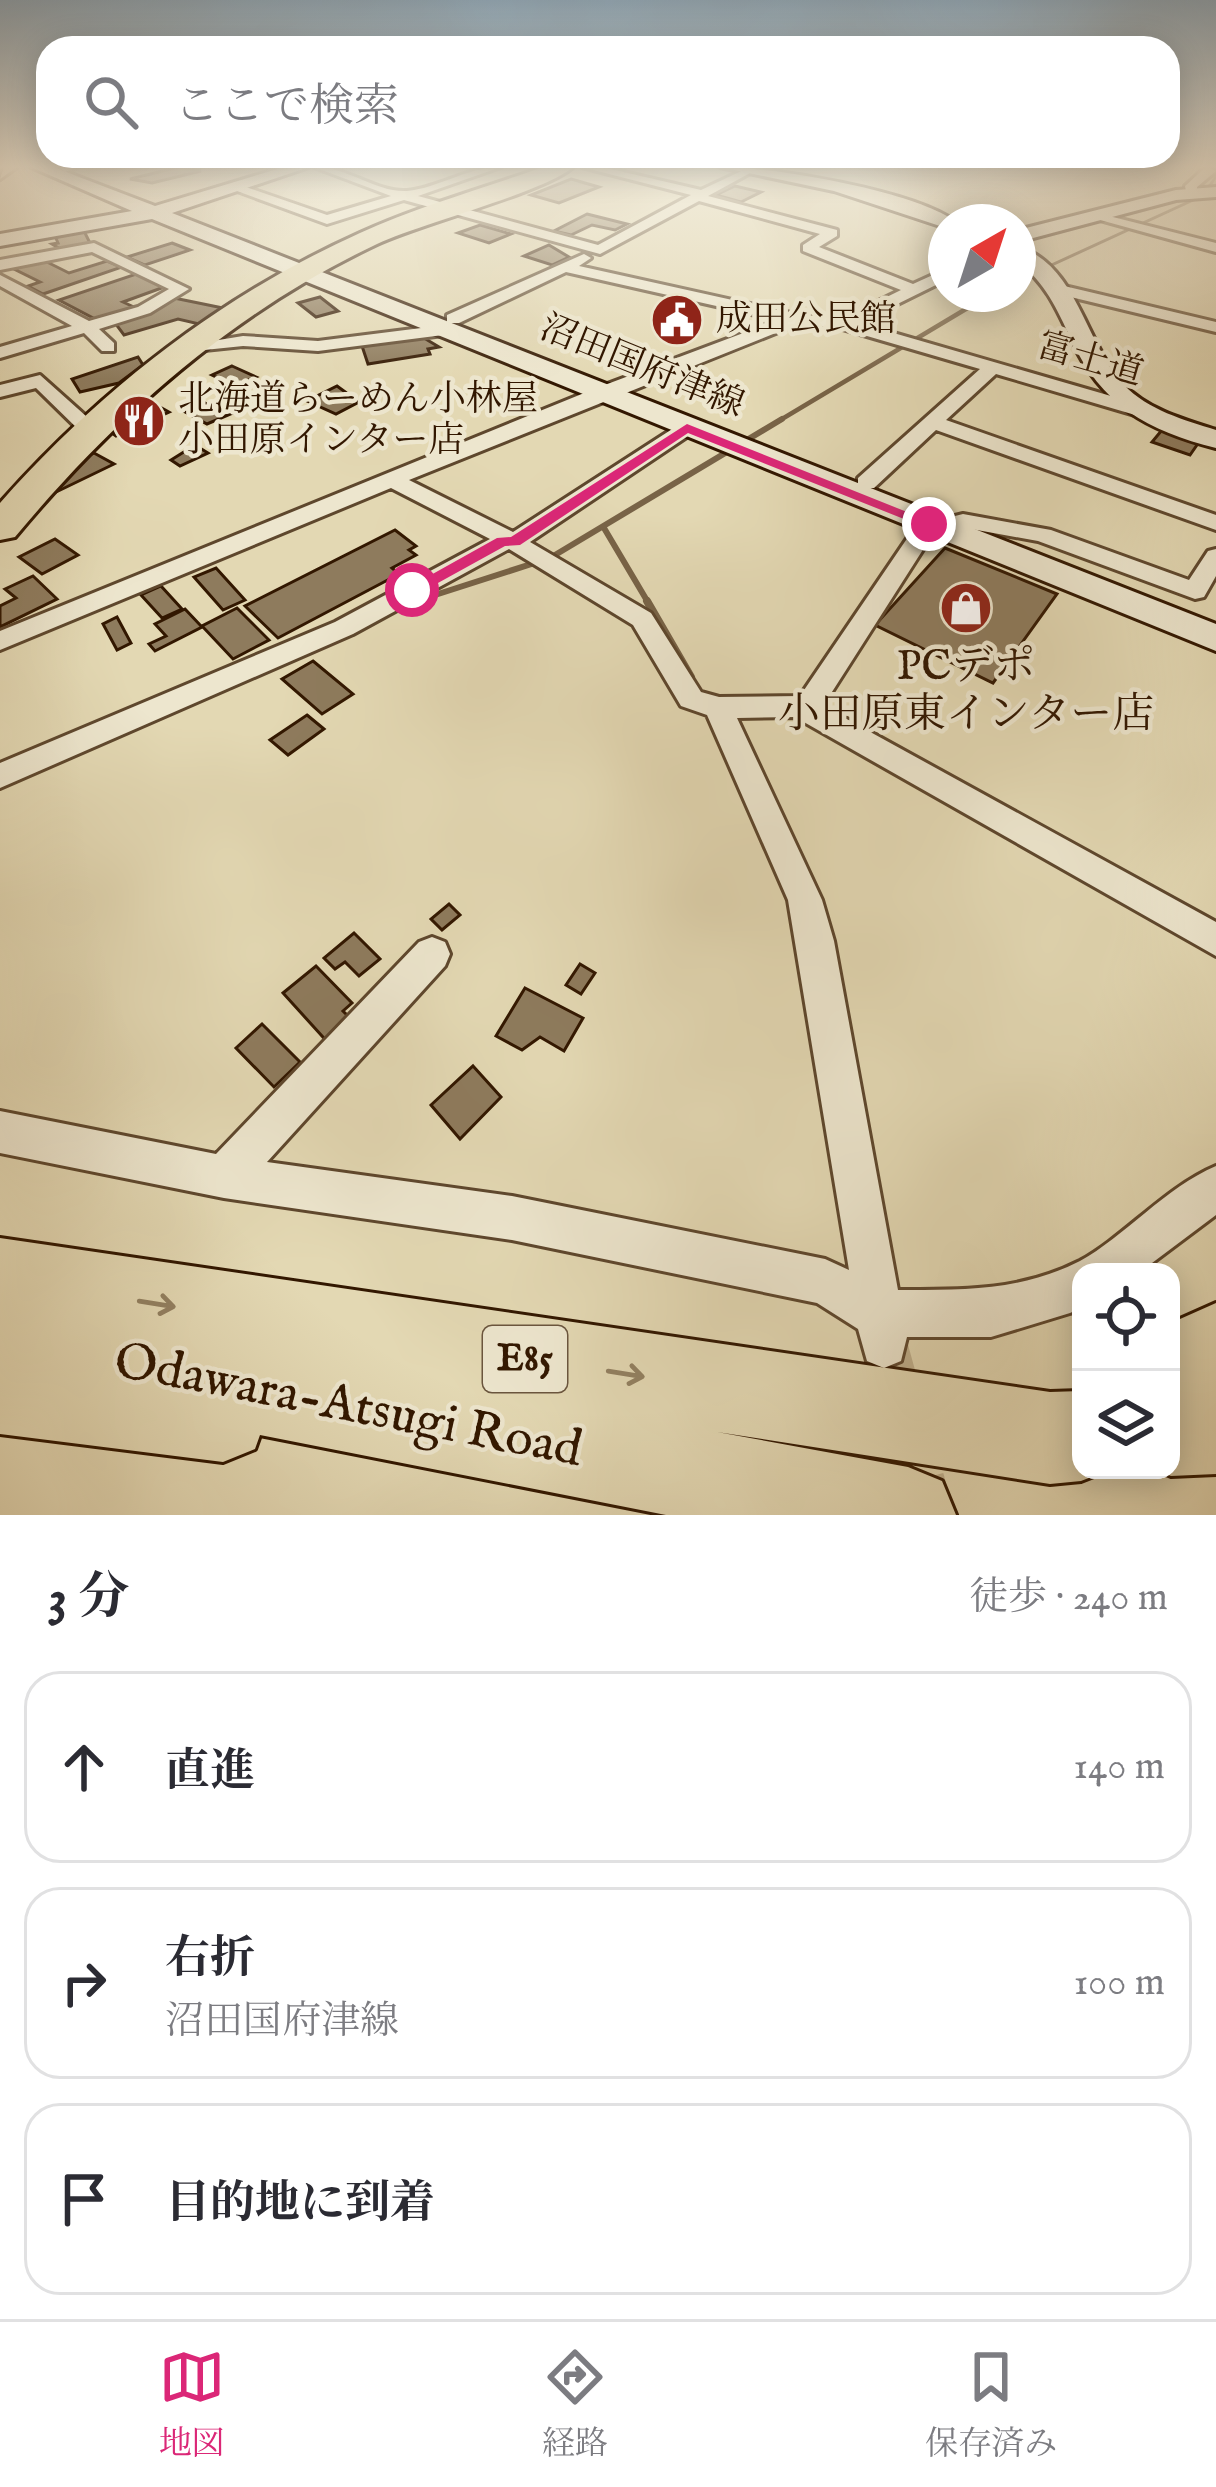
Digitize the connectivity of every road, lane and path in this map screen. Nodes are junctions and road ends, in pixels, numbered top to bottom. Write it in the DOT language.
graph roads {
  1 [pos="228,238"];
  2 [pos="373,238"];
  3 [pos="568,238"];
  4 [pos="623,238"];
  5 [pos="828,238"];
  6 [pos="1177,238"];
  7 [pos="1216,248"];
  8 [pos="600,250"];
  9 [pos="0,265"];
  10 [pos="1036,266"];
  11 [pos="567,268"];
  12 [pos="310,270"];
  13 [pos="1048,275"];
  14 [pos="0,280"];
  15 [pos="928,285"];
  16 [pos="917,291"];
  17 [pos="796,319"];
  18 [pos="844,324"];
  19 [pos="449,325"];
  20 [pos="86,327"];
  21 [pos="1216,327"];
  22 [pos="108,346"];
  23 [pos="185,347"];
  24 [pos="0,352"];
  25 [pos="992,368"];
  26 [pos="612,390"];
  27 [pos="0,391"];
  28 [pos="1142,412"];
  29 [pos="929,422"];
  30 [pos="89,428"];
  31 [pos="687,428"];
  32 [pos="1216,440"];
  33 [pos="747,443"];
  34 [pos="392,480"];
  35 [pos="866,483"];
  36 [pos="946,522"];
  37 [pos="1216,523"];
  38 [pos="0,528"];
  39 [pos="514,542"];
  40 [pos="1215,559"];
  41 [pos="1216,620"];
  42 [pos="1216,638"];
  43 [pos="0,641"];
  44 [pos="704,703"];
  45 [pos="800,706"];
  46 [pos="0,776"];
  47 [pos="1216,940"];
  48 [pos="432,954"];
  49 [pos="0,1132"];
  50 [pos="224,1177"];
  51 [pos="1216,1188"];
  52 [pos="1114,1263"];
  53 [pos="1072,1288"];
  54 [pos="11,1289"];
  55 [pos="879,1329"];
  56 [pos="1216,1346"];
  57 [pos="1180,1365"];
  58 [pos="0,1390"];
  59 [pos="1216,1429"];
  60 [pos="1071,1431"];
  61 [pos="1180,1431"];
  62 [pos="702,1474"];
  63 [pos="878,1511"];
  1 -- 12 [label="main road, 沼田国府津線"];
  2 -- 12 [label="highway"];
  3 -- 8 [label="street"];
  4 -- 8 [label="street"];
  5 -- 16 [label="street"];
  6 -- 7 [label="street"];
  8 -- 11 [label="street"];
  9 -- 20 [label="street"];
  10 -- 13 [label="main road"];
  11 -- 17 [label="street, 富士道"];
  11 -- 19 [label="street"];
  12 -- 19 [label="main road, 沼田国府津線"];
  12 -- 23 [label="highway"];
  13 -- 21 [label="street"];
  13 -- 28 [label="main road"];
  14 -- 20 [label="street"];
  15 -- 16 [label="street"];
  16 -- 18 [label="street"];
  17 -- 18 [label="street, 富士道"];
  17 -- 26 [label="street"];
  18 -- 25 [label="street, 富士道"];
  19 -- 23 [label="street"];
  19 -- 26 [label="main road, 沼田国府津線"];
  20 -- 22 [label="street"];
  20 -- 24 [label="street"];
  23 -- 30 [label="highway"];
  25 -- 28 [label="street, 富士道"];
  25 -- 29 [label="street"];
  26 -- 31 [label="main road, 沼田国府津線"];
  26 -- 33 [label="main road, 沼田国府津線"];
  26 -- 34 [label="street"];
  27 -- 30 [label="street"];
  28 -- 32 [label="main road, 富士道"];
  29 -- 35 [label="street"];
  29 -- 37 [label="street"];
  30 -- 38 [label="highway"];
  31 -- 33 [label="main road, 沼田国府津線"];
  31 -- 39 [label="street"];
  33 -- 35 [label="main road, 沼田国府津線"];
  33 -- 36 [label="main road, 沼田国府津線"];
  34 -- 39 [label="street"];
  34 -- 43 [label="street"];
  35 -- 36 [label="main road, 沼田国府津線"];
  36 -- 40 [label="street"];
  36 -- 41 [label="main road, 沼田国府津線"];
  36 -- 42 [label="main road, 沼田国府津線"];
  36 -- 45 [label="street"];
  39 -- 44 [label="street"];
  39 -- 46 [label="street"];
  44 -- 45 [label="street"];
  44 -- 55 [label="street"];
  45 -- 47 [label="street"];
  48 -- 50 [label="street"];
  49 -- 50 [label="street"];
  50 -- 55 [label="street"];
  51 -- 52 [label="street"];
  53 -- 55 [label="street"];
  54 -- 60 [label="highway, Odawara-Atsugi Road / E85, one-way"];
  54 -- 62 [label="highway, Odawara-Atsugi Road / E85"];
  56 -- 57 [label="highway"];
  58 -- 62 [label="highway"];
  59 -- 61 [label="highway"];
  62 -- 63 [label="highway, Odawara-Atsugi Road / E85"];
}
